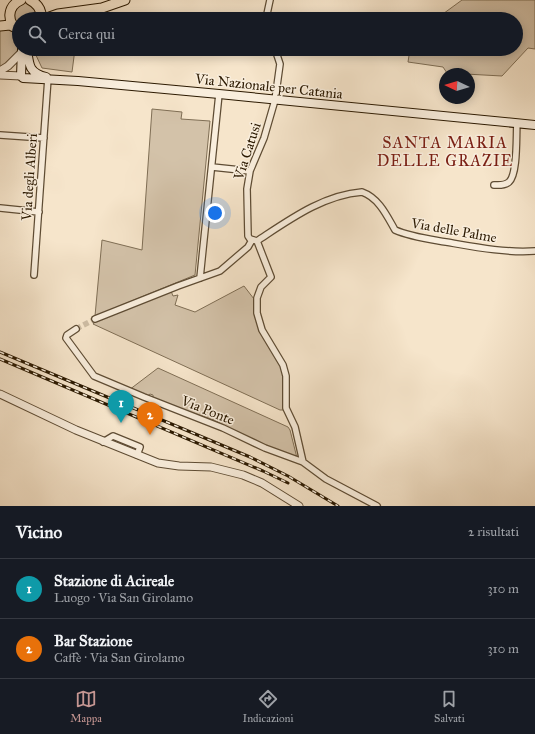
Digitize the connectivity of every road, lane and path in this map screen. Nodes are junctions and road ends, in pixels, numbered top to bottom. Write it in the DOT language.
graph roads {
  1 [pos="21,0"];
  2 [pos="30,0"];
  3 [pos="125,0"];
  4 [pos="270,0"];
  5 [pos="40,8"];
  6 [pos="40,12"];
  7 [pos="48,12"];
  8 [pos="75,12"];
  9 [pos="267,12"];
  10 [pos="9,14"];
  11 [pos="0,22"];
  12 [pos="12,22"];
  13 [pos="0,26"];
  14 [pos="12,27"];
  15 [pos="19,56"];
  16 [pos="25,56"];
  17 [pos="27,56"];
  18 [pos="277,56"];
  19 [pos="0,71"];
  20 [pos="0,75"];
  21 [pos="20,76"];
  22 [pos="48,78"];
  23 [pos="219,94"];
  24 [pos="275,100"];
  25 [pos="517,123"];
  26 [pos="535,125"];
  27 [pos="0,135"];
  28 [pos="44,138"];
  29 [pos="212,167"];
  30 [pos="250,171"];
  31 [pos="494,185"];
  32 [pos="0,208"];
  33 [pos="39,212"];
  34 [pos="254,240"];
  35 [pos="535,251"];
  36 [pos="34,275"];
  37 [pos="200,278"];
  38 [pos="95,319"];
  39 [pos="76,329"];
  40 [pos="0,394"];
  41 [pos="103,442"];
  42 [pos="137,455"];
  43 [pos="304,462"];
  44 [pos="299,506"];
  45 [pos="377,506"];
  1 -- 10 [label="main road"];
  2 -- 5 [label="main road"];
  3 -- 8 [label="main road"];
  4 -- 9 [label="street"];
  5 -- 6 [label="main road"];
  5 -- 7 [label="main road"];
  10 -- 11 [label="main road"];
  10 -- 12 [label="main road"];
  13 -- 14 [label="main road"];
  15 -- 19 [label="street"];
  16 -- 21 [label="main road"];
  17 -- 22 [label="main road"];
  18 -- 24 [label="street, Via Catusi"];
  20 -- 21 [label="street, Via Nazionale per Catania"];
  21 -- 22 [label="main road, Via Nazionale per Catania"];
  22 -- 23 [label="main road, Via Nazionale per Catania"];
  22 -- 28 [label="street, Via degli Alberi"];
  23 -- 24 [label="main road, Via Nazionale per Catania"];
  23 -- 29 [label="street"];
  24 -- 25 [label="main road, Via Nazionale per Catania"];
  24 -- 30 [label="street, Via Catusi"];
  25 -- 26 [label="main road, Via Nazionale per Catania"];
  25 -- 31 [label="street"];
  27 -- 28 [label="street"];
  28 -- 33 [label="street, Via degli Alberi"];
  29 -- 30 [label="street"];
  29 -- 37 [label="street"];
  30 -- 34 [label="street, Via Catusi"];
  32 -- 33 [label="street"];
  33 -- 36 [label="street, Via degli Alberi"];
  34 -- 35 [label="street, Via delle Palme"];
  34 -- 37 [label="street"];
  34 -- 43 [label="street, Via Catusi"];
  37 -- 38 [label="street"];
  39 -- 43 [label="street, Via Ponte"];
  40 -- 41 [label="street"];
  41 -- 42 [label="street"];
  41 -- 42 [label="street"];
  42 -- 44 [label="street"];
  43 -- 45 [label="street"];
}
